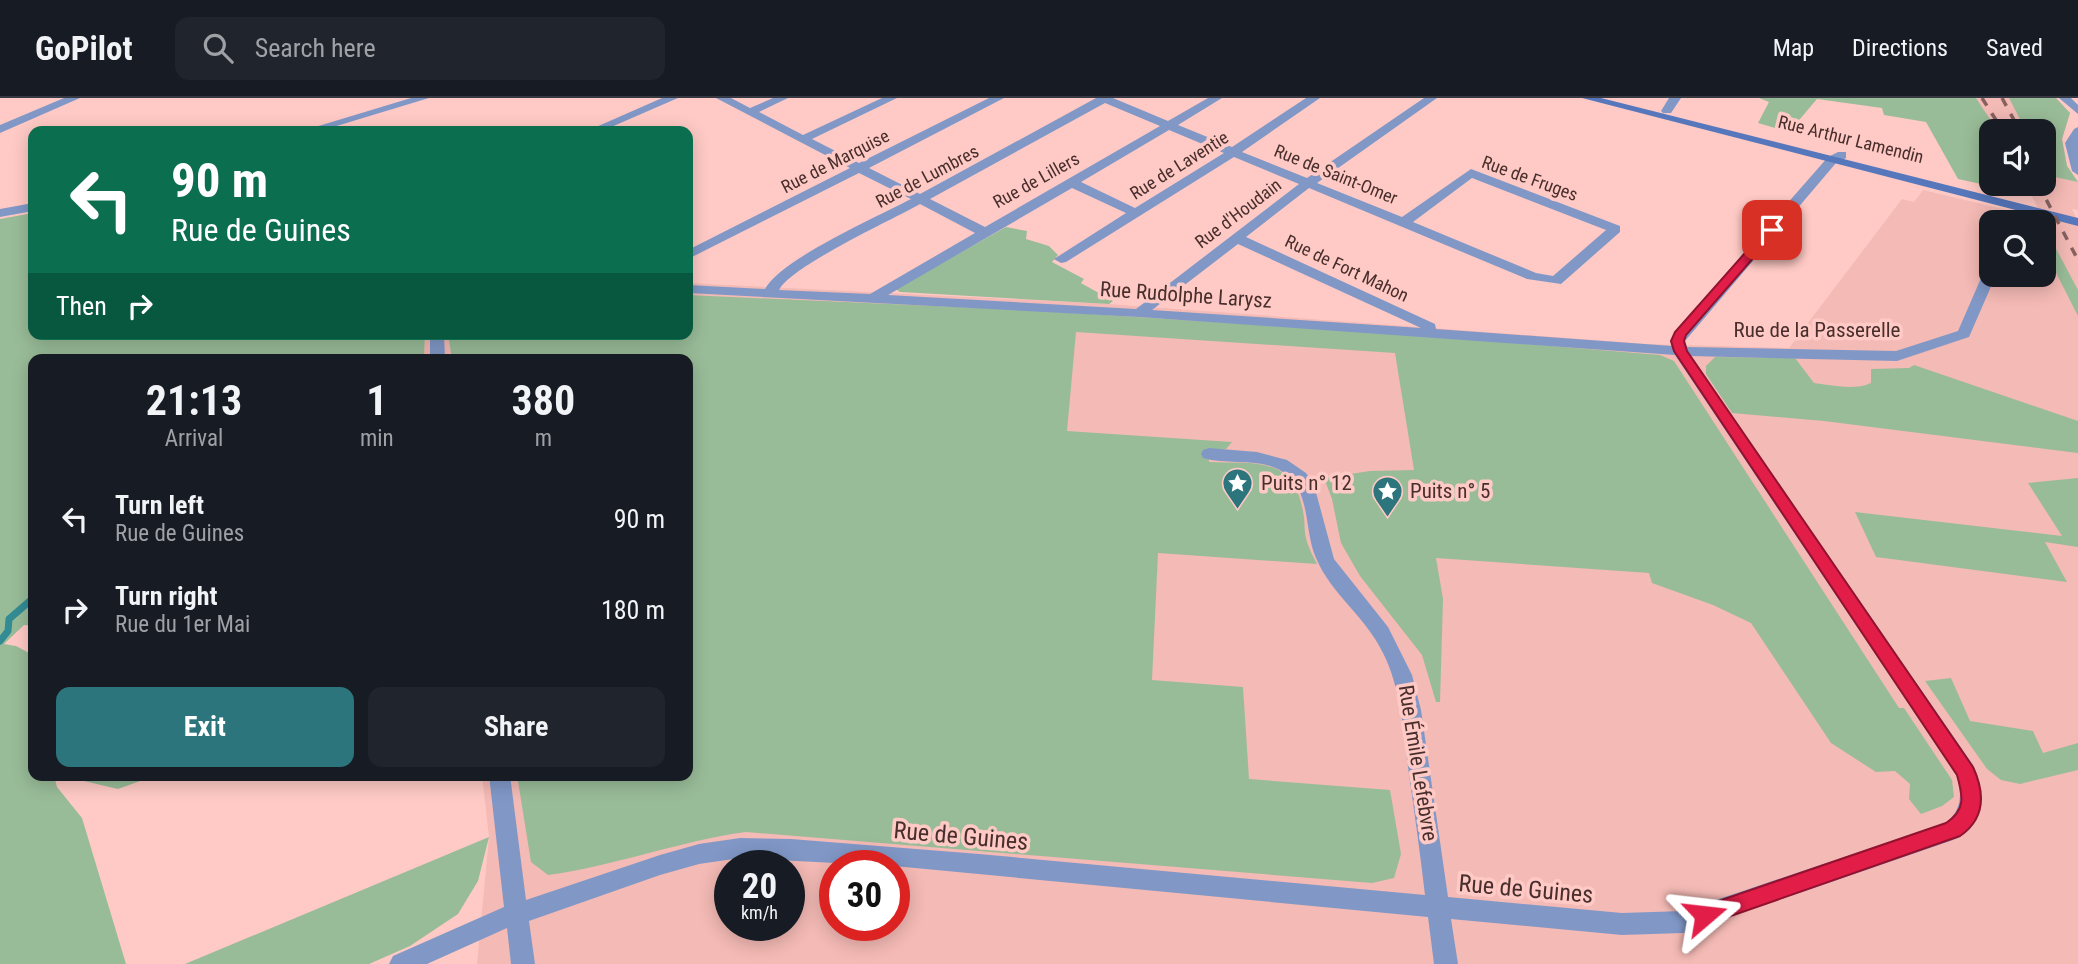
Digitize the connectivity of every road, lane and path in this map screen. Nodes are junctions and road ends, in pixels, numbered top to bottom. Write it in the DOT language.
graph roads {
  1 [pos="75,98"];
  2 [pos="672,98"];
  3 [pos="722,98"];
  4 [pos="782,98"];
  5 [pos="891,98"];
  6 [pos="998,98"];
  7 [pos="1105,98"];
  8 [pos="1216,98"];
  9 [pos="1314,98"];
  10 [pos="1431,98"];
  11 [pos="1588,98"];
  12 [pos="1615,98"];
  13 [pos="1675,98"];
  14 [pos="2065,98"];
  15 [pos="416,99"];
  16 [pos="1667,111"];
  17 [pos="2078,111"];
  18 [pos="750,112"];
  19 [pos="325,126"];
  20 [pos="608,126"];
  21 [pos="1170,126"];
  22 [pos="0,129"];
  23 [pos="2078,131"];
  24 [pos="803,139"];
  25 [pos="1233,152"];
  26 [pos="1837,157"];
  27 [pos="862,168"];
  28 [pos="2078,171"];
  29 [pos="1072,183"];
  30 [pos="1307,184"];
  31 [pos="920,200"];
  32 [pos="28,208"];
  33 [pos="0,213"];
  34 [pos="1136,213"];
  35 [pos="2078,214"];
  36 [pos="1404,222"];
  37 [pos="2078,222"];
  38 [pos="984,232"];
  39 [pos="1236,238"];
  40 [pos="693,252"];
  41 [pos="1061,259"];
  42 [pos="1556,281"];
  43 [pos="1984,287"];
  44 [pos="693,289"];
  45 [pos="769,293"];
  46 [pos="874,297"];
  47 [pos="1139,313"];
  48 [pos="1441,333"];
  49 [pos="1681,351"];
  50 [pos="1209,454"];
  51 [pos="500,781"];
  52 [pos="1440,908"];
  53 [pos="517,916"];
  54 [pos="401,964"];
  55 [pos="523,964"];
  56 [pos="1446,964"];
  1 -- 22 [label="street"];
  2 -- 20 [label="street"];
  3 -- 18 [label="street"];
  4 -- 18 [label="street"];
  5 -- 24 [label="street"];
  6 -- 27 [label="street, Rue de Marquise"];
  7 -- 21 [label="street, Rue de Saint-Omer"];
  7 -- 31 [label="street, Rue de Lumbres"];
  8 -- 21 [label="street, Rue de Lillers"];
  9 -- 25 [label="street, Rue de Laventie"];
  10 -- 30 [label="street, Rue d'Houdain"];
  11 -- 26 [label="main road, Rue Arthur Lamendin"];
  12 -- 16 [label="main road, Rue Arthur Lamendin"];
  13 -- 16 [label="street"];
  14 -- 17 [label="street"];
  15 -- 19 [label="street"];
  16 -- 26 [label="main road, Rue Arthur Lamendin"];
  18 -- 24 [label="street"];
  21 -- 25 [label="street, Rue de Saint-Omer"];
  21 -- 29 [label="street, Rue de Lillers"];
  23 -- 28 [label="street"];
  24 -- 27 [label="street"];
  25 -- 30 [label="street, Rue de Saint-Omer"];
  25 -- 34 [label="street, Rue de Laventie"];
  26 -- 35 [label="main road, Rue Arthur Lamendin"];
  26 -- 37 [label="main road, Rue Arthur Lamendin"];
  26 -- 49 [label="street"];
  27 -- 31 [label="street"];
  27 -- 40 [label="street, Rue de Marquise"];
  29 -- 34 [label="street"];
  29 -- 38 [label="street, Rue de Lillers"];
  30 -- 36 [label="street, Rue de Saint-Omer"];
  30 -- 39 [label="street, Rue d'Houdain"];
  31 -- 38 [label="street"];
  31 -- 45 [label="street, Rue de Lumbres"];
  32 -- 33 [label="street"];
  34 -- 41 [label="street, Rue de Laventie"];
  36 -- 42 [label="street, Rue de Saint-Omer"];
  36 -- 42 [label="street, Rue de Fruges"];
  38 -- 46 [label="street, Rue de Lillers"];
  39 -- 47 [label="street, Rue d'Houdain"];
  39 -- 48 [label="street, Rue de Fort Mahon"];
  43 -- 49 [label="street, Rue de la Passerelle"];
  44 -- 45 [label="street, Rue Rudolphe Larysz"];
  45 -- 46 [label="street, Rue Rudolphe Larysz"];
  46 -- 47 [label="street, Rue Rudolphe Larysz"];
  47 -- 48 [label="street, Rue Rudolphe Larysz"];
  48 -- 49 [label="street, Rue Rudolphe Larysz"];
  49 -- 52 [label="street, Rue de Guines"];
  50 -- 52 [label="street, Rue Émile Lefebvre"];
  51 -- 53 [label="street"];
  52 -- 53 [label="street, Rue de Guines"];
  52 -- 56 [label="street, Rue Émile Lefebvre"];
  53 -- 54 [label="street, Rue de Guines"];
  53 -- 55 [label="street"];
}
